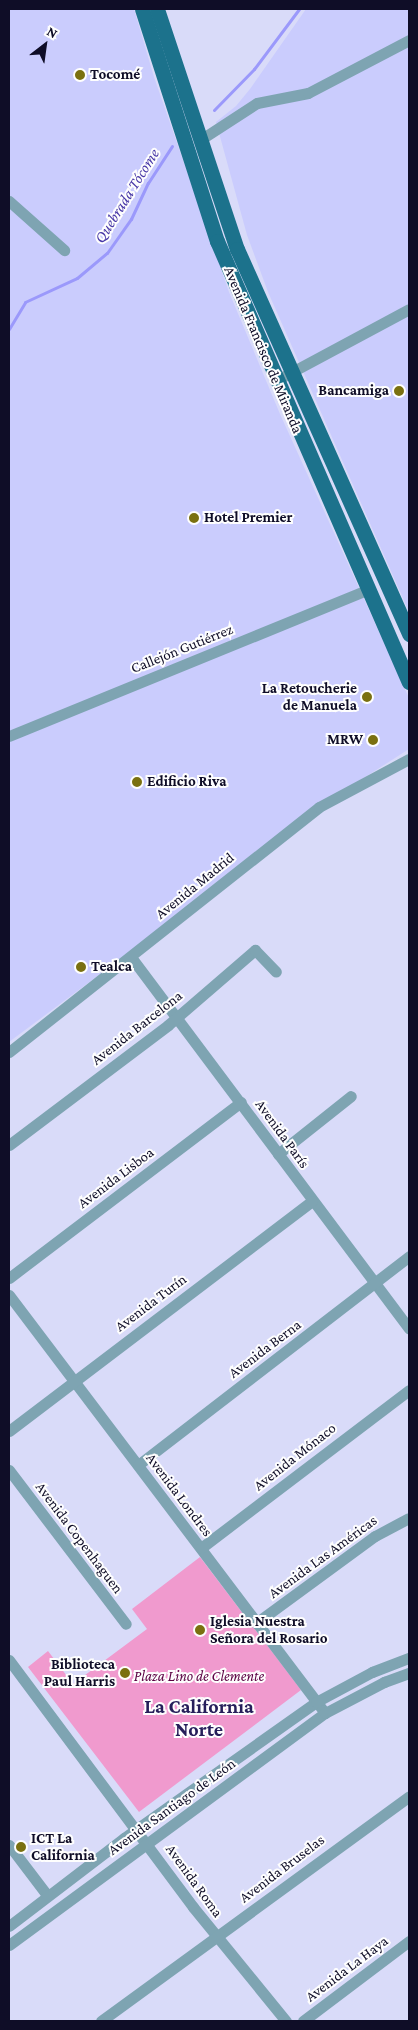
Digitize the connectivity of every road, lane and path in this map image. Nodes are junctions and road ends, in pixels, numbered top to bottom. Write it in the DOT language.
graph roads {
  1 [pos="142,9"];
  2 [pos="158,9"];
  3 [pos="409,40"];
  4 [pos="200,140"];
  5 [pos="9,201"];
  6 [pos="64,250"];
  7 [pos="409,309"];
  8 [pos="291,374"];
  9 [pos="275,381"];
  10 [pos="367,590"];
  11 [pos="409,634"];
  12 [pos="409,682"];
  13 [pos="9,736"];
  14 [pos="409,759"];
  15 [pos="131,957"];
  16 [pos="276,972"];
  17 [pos="176,1018"];
  18 [pos="9,1052"];
  19 [pos="350,1096"];
  20 [pos="240,1102"];
  21 [pos="9,1144"];
  22 [pos="278,1154"];
  23 [pos="312,1201"];
  24 [pos="409,1256"];
  25 [pos="9,1278"];
  26 [pos="377,1283"];
  27 [pos="9,1295"];
  28 [pos="409,1328"];
  29 [pos="73,1381"];
  30 [pos="409,1390"];
  31 [pos="9,1432"];
  32 [pos="138,1465"];
  33 [pos="9,1470"];
  34 [pos="409,1518"];
  35 [pos="201,1548"];
  36 [pos="256,1623"];
  37 [pos="126,1624"];
  38 [pos="409,1658"];
  39 [pos="9,1660"];
  40 [pos="409,1673"];
  41 [pos="316,1702"];
  42 [pos="326,1713"];
  43 [pos="409,1796"];
  44 [pos="137,1830"];
  45 [pos="148,1843"];
  46 [pos="9,1845"];
  47 [pos="46,1895"];
  48 [pos="9,1926"];
  49 [pos="218,1937"];
  50 [pos="409,1940"];
  51 [pos="9,1945"];
  52 [pos="101,2021"];
  53 [pos="286,2021"];
  54 [pos="303,2021"];
  1 -- 9 [label="main road, Avenida Francisco de Miranda"];
  2 -- 4 [label="main road, Avenida Francisco de Miranda"];
  3 -- 4 [label="street"];
  4 -- 8 [label="main road, Avenida Francisco de Miranda"];
  5 -- 6 [label="street"];
  7 -- 8 [label="street"];
  8 -- 9 [label="street"];
  8 -- 11 [label="main road, Avenida Francisco de Miranda"];
  9 -- 10 [label="main road, Avenida Francisco de Miranda"];
  10 -- 12 [label="main road, Avenida Francisco de Miranda"];
  10 -- 13 [label="street, Callejón Gutiérrez"];
  14 -- 15 [label="street, Avenida Madrid"];
  15 -- 17 [label="street, Avenida París"];
  15 -- 18 [label="street, Avenida Madrid"];
  16 -- 17 [label="street, Avenida Barcelona"];
  17 -- 20 [label="street, Avenida París"];
  17 -- 21 [label="street, Avenida Barcelona"];
  19 -- 22 [label="street"];
  20 -- 22 [label="street, Avenida París"];
  20 -- 25 [label="street, Avenida Lisboa"];
  22 -- 23 [label="street, Avenida París"];
  23 -- 26 [label="street, Avenida París"];
  23 -- 29 [label="street, Avenida Turín"];
  24 -- 26 [label="street, Avenida Berna"];
  26 -- 28 [label="street, Avenida París"];
  26 -- 32 [label="street, Avenida Berna"];
  27 -- 29 [label="street, Avenida Londres"];
  29 -- 31 [label="street, Avenida Turín"];
  29 -- 32 [label="street, Avenida Londres"];
  30 -- 35 [label="street, Avenida Mónaco"];
  32 -- 35 [label="street, Avenida Londres"];
  33 -- 37 [label="street, Avenida Copenhaguen"];
  34 -- 36 [label="street, Avenida Las Américas"];
  35 -- 36 [label="street, Avenida Londres"];
  36 -- 41 [label="street, Avenida Londres"];
  38 -- 41 [label="street, Avenida Santiago de León"];
  39 -- 44 [label="street, Avenida Roma"];
  40 -- 42 [label="street, Avenida Santiago de León"];
  41 -- 42 [label="street, Avenida Londres"];
  41 -- 44 [label="street, Avenida Santiago de León"];
  42 -- 45 [label="street, Avenida Santiago de León"];
  43 -- 49 [label="street, Avenida Bruselas"];
  44 -- 45 [label="street, Avenida Roma"];
  44 -- 47 [label="street, Avenida Santiago de León"];
  45 -- 49 [label="street, Avenida Roma"];
  45 -- 51 [label="street, Avenida Santiago de León"];
  46 -- 47 [label="street"];
  47 -- 48 [label="street, Avenida Santiago de León"];
  49 -- 52 [label="street, Avenida Bruselas"];
  49 -- 53 [label="street, Avenida Roma"];
  50 -- 54 [label="street, Avenida La Haya"];
}
